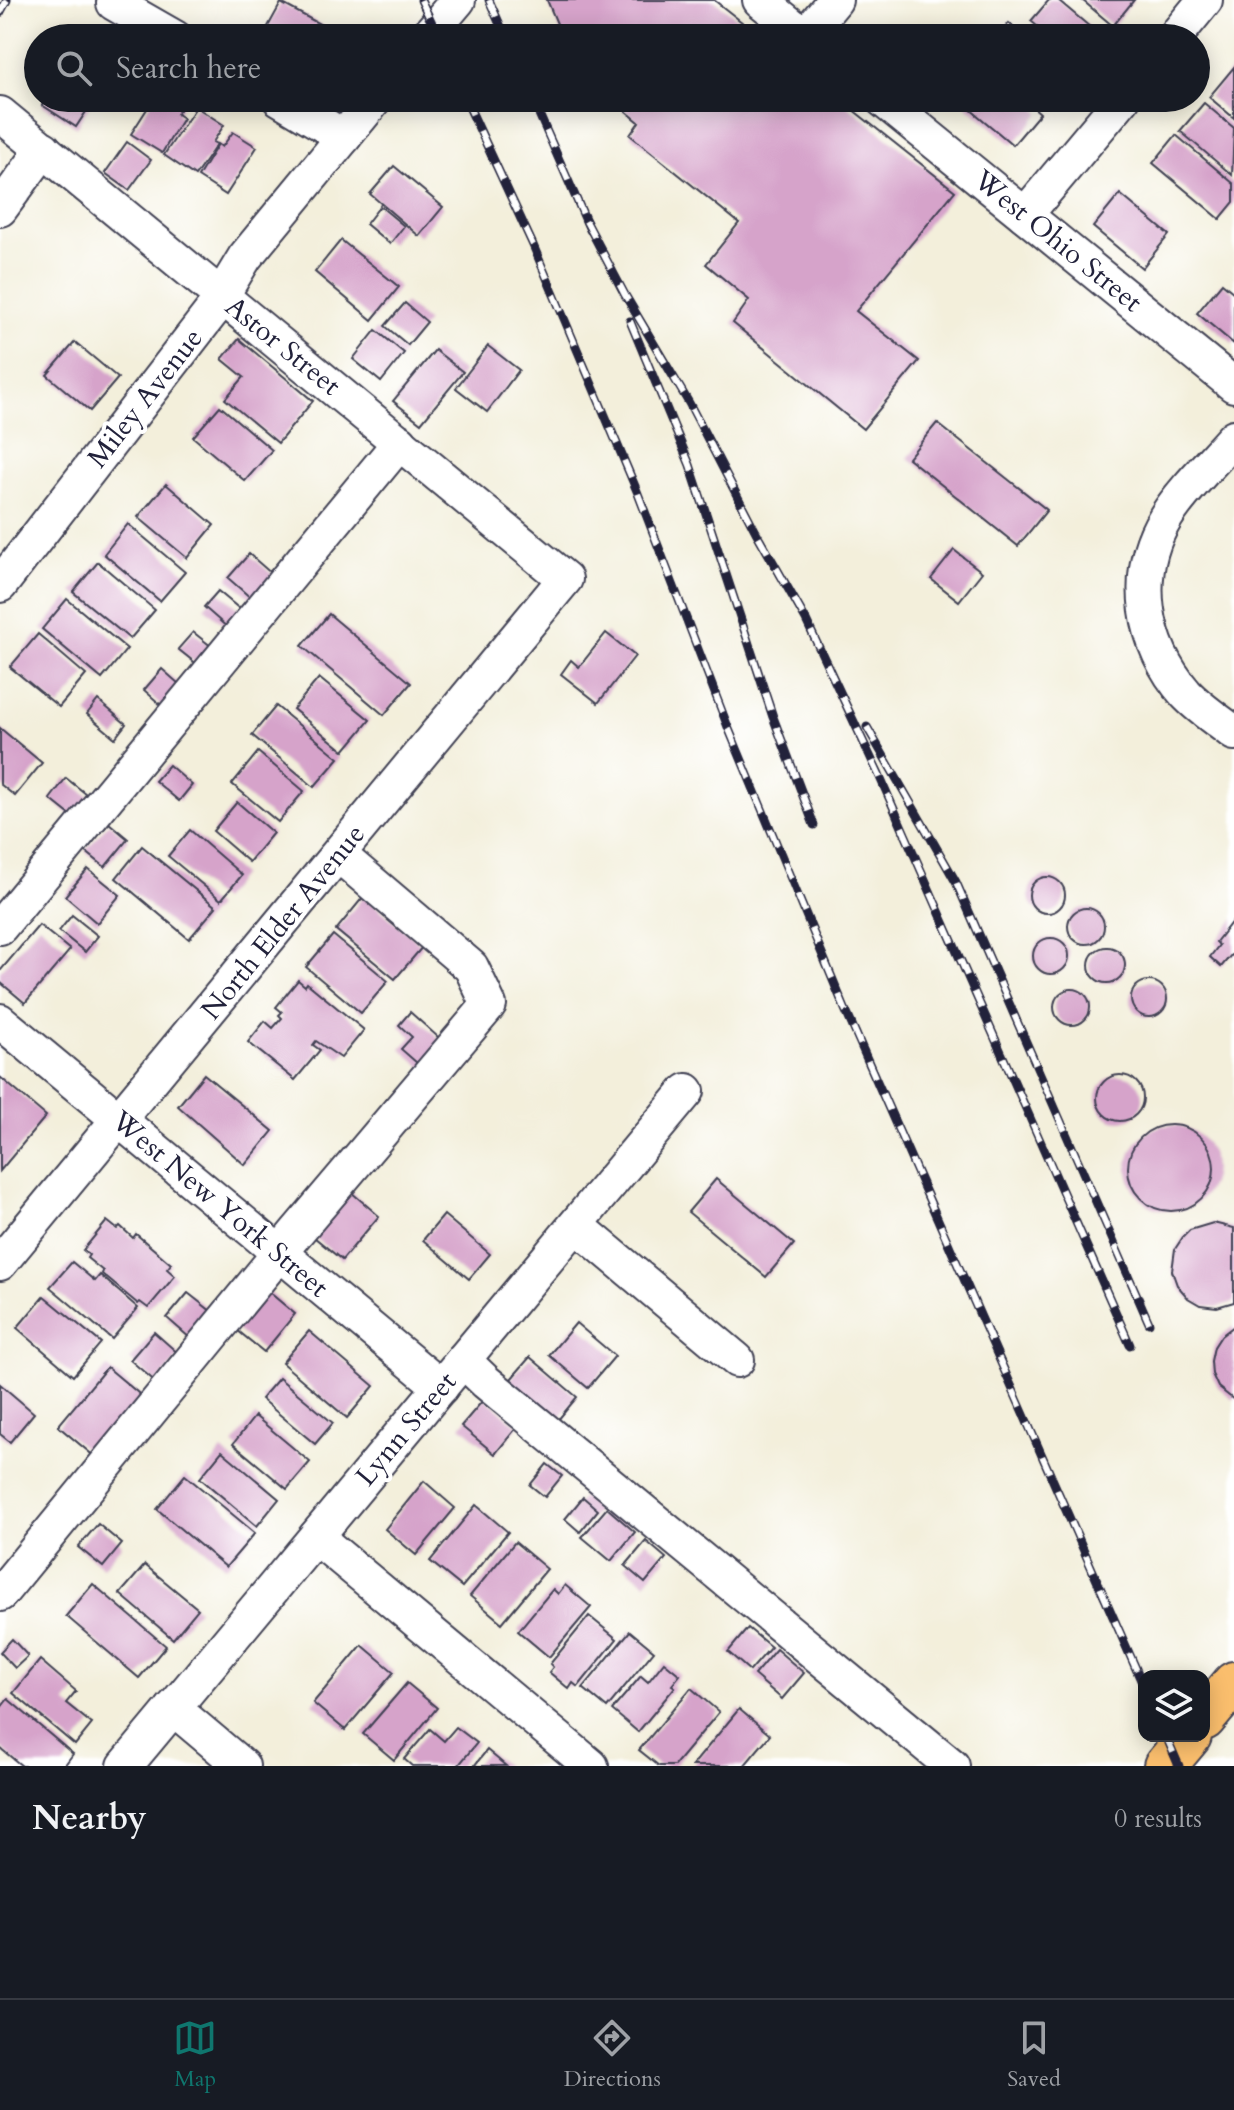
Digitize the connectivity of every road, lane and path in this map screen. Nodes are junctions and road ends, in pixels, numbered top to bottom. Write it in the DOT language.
graph roads {
  1 [pos="458,0"];
  2 [pos="760,0"];
  3 [pos="835,0"];
  4 [pos="1205,0"];
  5 [pos="114,3"];
  6 [pos="151,24"];
  7 [pos="438,24"];
  8 [pos="790,24"];
  9 [pos="816,24"];
  10 [pos="1185,24"];
  11 [pos="302,112"];
  12 [pos="365,112"];
  13 [pos="898,112"];
  14 [pos="1111,112"];
  15 [pos="0,114"];
  16 [pos="344,137"];
  17 [pos="44,149"];
  18 [pos="0,209"];
  19 [pos="1025,215"];
  20 [pos="222,295"];
  21 [pos="1234,385"];
  22 [pos="1234,437"];
  23 [pos="400,442"];
  24 [pos="565,579"];
  25 [pos="0,585"];
  26 [pos="1234,733"];
  27 [pos="339,855"];
  28 [pos="0,927"];
  29 [pos="0,1021"];
  30 [pos="687,1091"];
  31 [pos="119,1120"];
  32 [pos="576,1225"];
  33 [pos="280,1254"];
  34 [pos="0,1263"];
  35 [pos="463,1360"];
  36 [pos="737,1360"];
  37 [pos="441,1387"];
  38 [pos="316,1537"];
  39 [pos="0,1594"];
  40 [pos="1234,1683"];
  41 [pos="173,1708"];
  42 [pos="1210,1712"];
  43 [pos="1185,1742"];
  44 [pos="125,1766"];
  45 [pos="242,1766"];
  46 [pos="591,1766"];
  47 [pos="952,1766"];
  48 [pos="1165,1766"];
  1 -- 7 [label="street"];
  2 -- 8 [label="street"];
  3 -- 9 [label="street"];
  4 -- 10 [label="street"];
  5 -- 6 [label="street"];
  11 -- 16 [label="street"];
  12 -- 16 [label="street, Miley Avenue"];
  13 -- 19 [label="street, West Ohio Street"];
  14 -- 19 [label="street"];
  15 -- 17 [label="street, Astor Street"];
  16 -- 20 [label="street, Miley Avenue"];
  17 -- 18 [label="street"];
  17 -- 20 [label="street, Astor Street"];
  19 -- 21 [label="street, West Ohio Street"];
  20 -- 23 [label="street, Astor Street"];
  20 -- 25 [label="street, Miley Avenue"];
  22 -- 26 [label="street"];
  23 -- 24 [label="street, Astor Street"];
  23 -- 28 [label="street"];
  24 -- 27 [label="street, North Elder Avenue"];
  27 -- 31 [label="street, North Elder Avenue"];
  27 -- 33 [label="street"];
  29 -- 31 [label="street, West New York Street"];
  30 -- 32 [label="street, Lynn Street"];
  31 -- 33 [label="street, West New York Street"];
  31 -- 34 [label="street, North Elder Avenue"];
  32 -- 35 [label="street, Lynn Street"];
  32 -- 36 [label="street"];
  33 -- 37 [label="street, West New York Street"];
  33 -- 39 [label="street"];
  35 -- 37 [label="street, Lynn Street"];
  35 -- 47 [label="street"];
  37 -- 38 [label="street, Lynn Street"];
  38 -- 41 [label="street, Lynn Street"];
  38 -- 46 [label="street"];
  40 -- 42 [label="main road"];
  41 -- 44 [label="street, Lynn Street"];
  41 -- 45 [label="street"];
  43 -- 48 [label="main road"];
}
